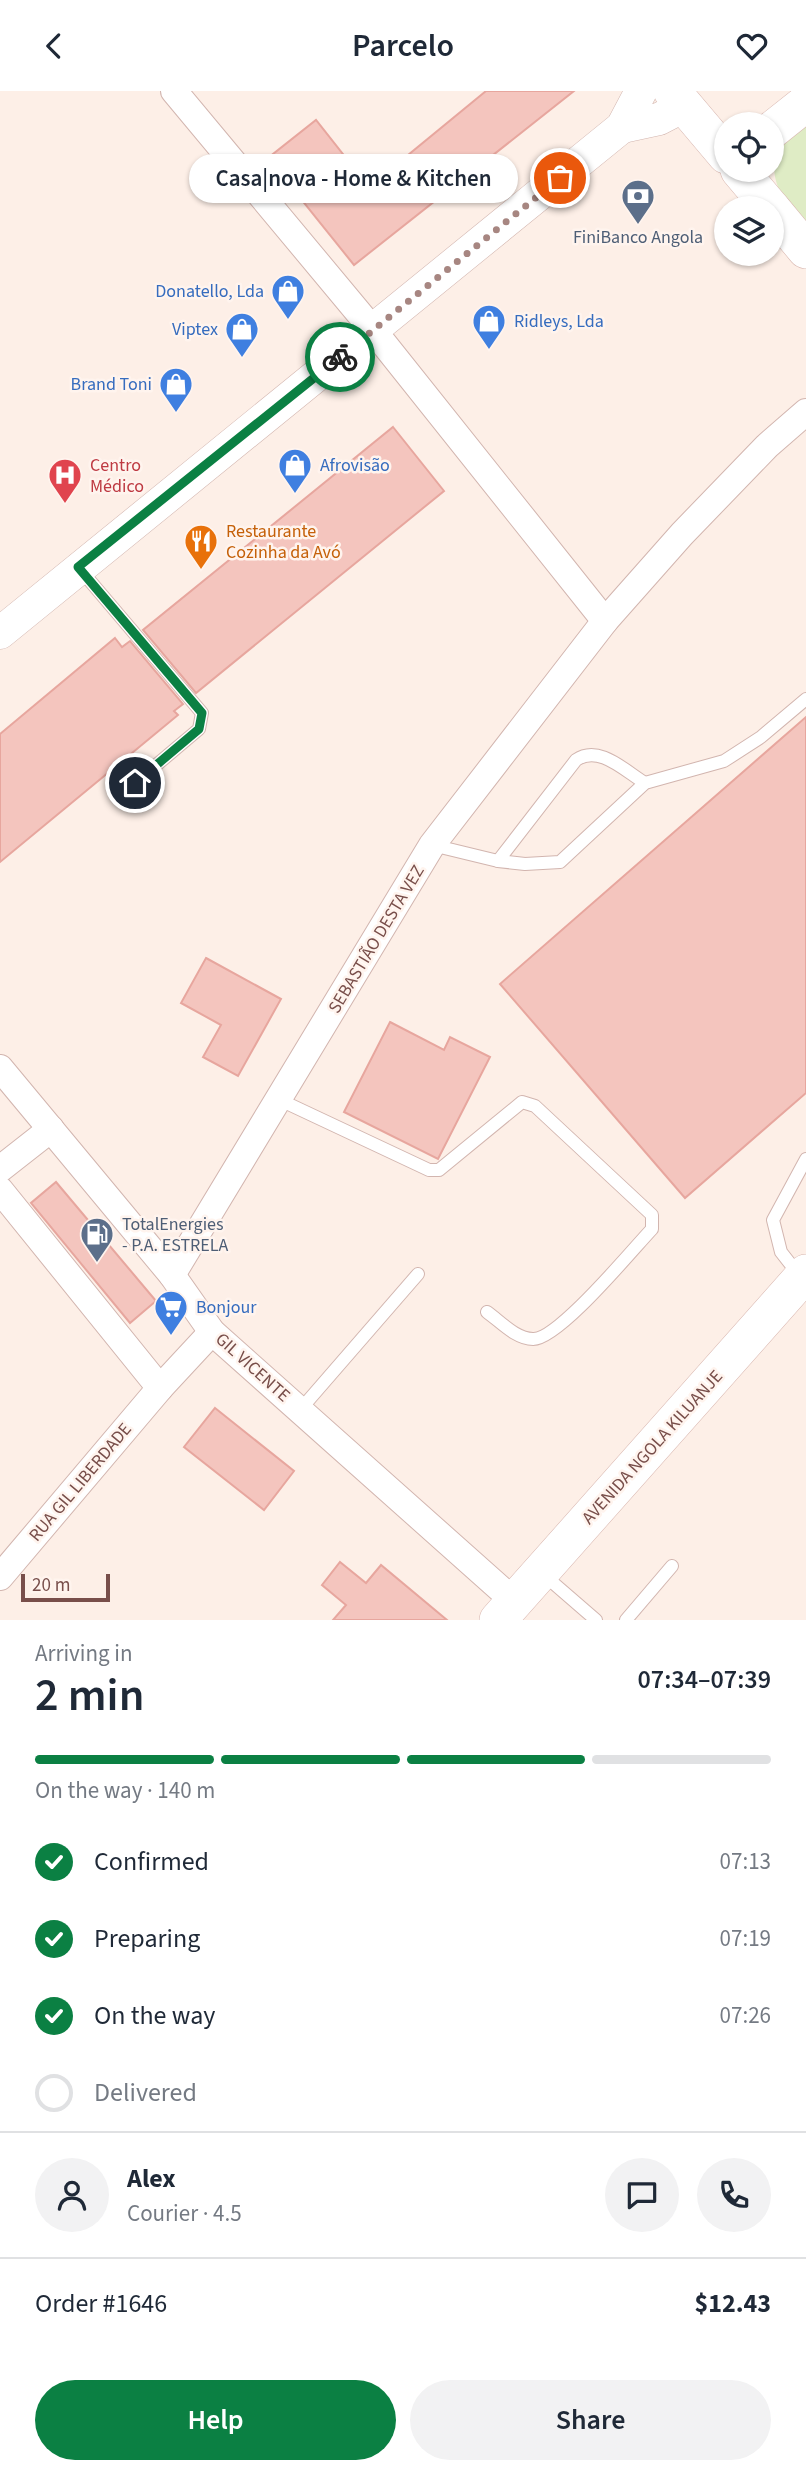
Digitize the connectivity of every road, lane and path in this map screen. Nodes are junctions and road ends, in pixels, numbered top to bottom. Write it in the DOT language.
graph roads {
  1 [pos="174,91"];
  2 [pos="641,91"];
  3 [pos="686,96"];
  4 [pos="806,103"];
  5 [pos="784,120"];
  6 [pos="622,127"];
  7 [pos="714,137"];
  8 [pos="759,189"];
  9 [pos="806,250"];
  10 [pos="373,330"];
  11 [pos="806,412"];
  12 [pos="78,567"];
  13 [pos="606,621"];
  14 [pos="0,633"];
  15 [pos="806,699"];
  16 [pos="135,783"];
  17 [pos="645,783"];
  18 [pos="432,845"];
  19 [pos="498,860"];
  20 [pos="0,1068"];
  21 [pos="280,1100"];
  22 [pos="51,1129"];
  23 [pos="806,1159"];
  24 [pos="0,1169"];
  25 [pos="0,1190"];
  26 [pos="418,1274"];
  27 [pos="172,1275"];
  28 [pos="804,1276"];
  29 [pos="487,1312"];
  30 [pos="212,1332"];
  31 [pos="160,1388"];
  32 [pos="300,1410"];
  33 [pos="672,1566"];
  34 [pos="540,1571"];
  35 [pos="0,1577"];
  36 [pos="506,1610"];
  37 [pos="596,1620"];
  38 [pos="626,1620"];
  1 -- 10 [label="street"];
  2 -- 6 [label="street"];
  3 -- 6 [label="street"];
  3 -- 7 [label="main road"];
  4 -- 5 [label="main road"];
  6 -- 10 [label="street"];
  8 -- 9 [label="main road"];
  10 -- 12 [label="street"];
  10 -- 13 [label="street"];
  11 -- 13 [label="street, SEBASTIÃO DESTA VEZ"];
  12 -- 14 [label="street"];
  12 -- 16 [label="lane"];
  13 -- 18 [label="street, SEBASTIÃO DESTA VEZ"];
  15 -- 17 [label="lane"];
  17 -- 19 [label="lane"];
  17 -- 19 [label="lane"];
  18 -- 19 [label="lane"];
  18 -- 21 [label="street, SEBASTIÃO DESTA VEZ"];
  20 -- 22 [label="street, GIL VICENTE"];
  21 -- 27 [label="street, SEBASTIÃO DESTA VEZ"];
  21 -- 29 [label="lane"];
  22 -- 24 [label="street"];
  22 -- 27 [label="street, GIL VICENTE"];
  23 -- 28 [label="lane"];
  25 -- 31 [label="street"];
  26 -- 32 [label="lane"];
  27 -- 30 [label="street, GIL VICENTE"];
  28 -- 34 [label="main road, AVENIDA NGOLA KILUANJE"];
  30 -- 31 [label="street, RUA GIL LIBERDADE"];
  30 -- 32 [label="street, GIL VICENTE"];
  31 -- 35 [label="street, RUA GIL LIBERDADE"];
  32 -- 36 [label="street, GIL VICENTE"];
  33 -- 38 [label="lane"];
  34 -- 36 [label="main road, AVENIDA NGOLA KILUANJE"];
  34 -- 37 [label="lane"];
}
